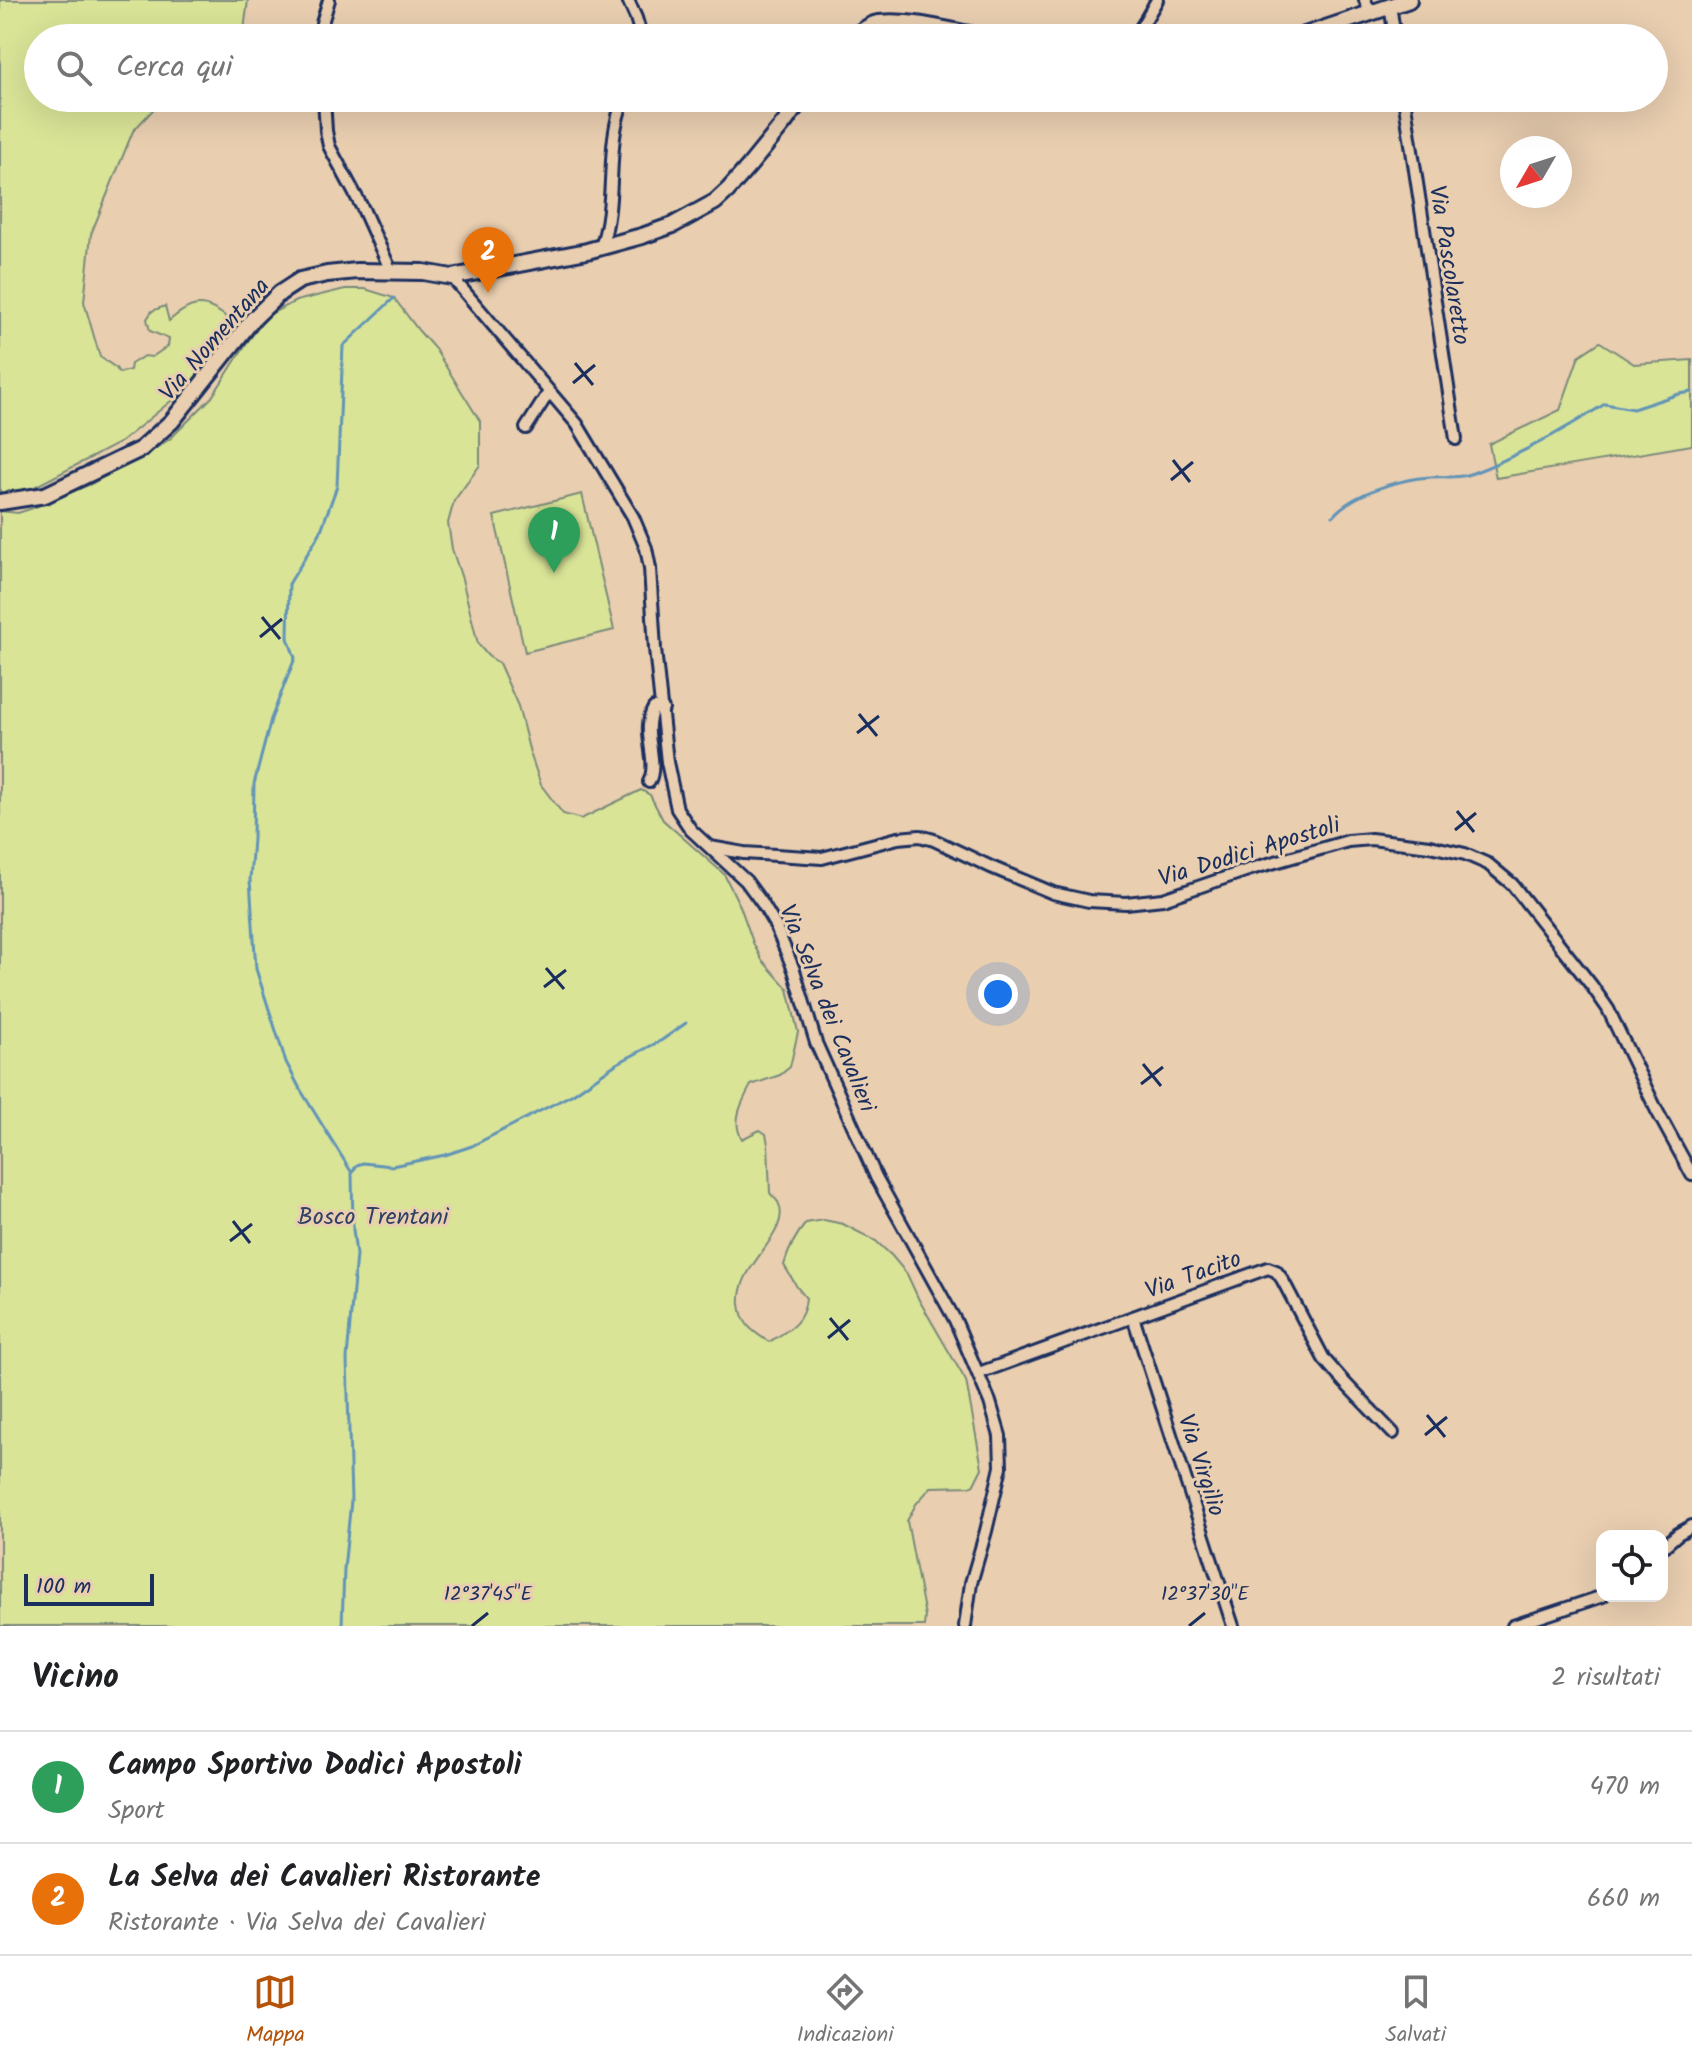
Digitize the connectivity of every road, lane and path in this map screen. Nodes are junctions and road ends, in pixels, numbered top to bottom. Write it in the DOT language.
graph roads {
  1 [pos="329,0"];
  2 [pos="628,0"];
  3 [pos="1157,0"];
  4 [pos="1409,0"];
  5 [pos="1390,5"];
  6 [pos="1368,6"];
  7 [pos="322,24"];
  8 [pos="638,24"];
  9 [pos="886,24"];
  10 [pos="907,24"];
  11 [pos="1143,24"];
  12 [pos="1328,24"];
  13 [pos="1393,24"];
  14 [pos="325,112"];
  15 [pos="620,112"];
  16 [pos="791,112"];
  17 [pos="1406,112"];
  18 [pos="601,247"];
  19 [pos="391,271"];
  20 [pos="452,277"];
  21 [pos="549,392"];
  22 [pos="526,428"];
  23 [pos="1456,439"];
  24 [pos="0,502"];
  25 [pos="663,709"];
  26 [pos="649,782"];
  27 [pos="708,846"];
  28 [pos="1692,1175"];
  29 [pos="1133,1317"];
  30 [pos="979,1373"];
  31 [pos="1393,1433"];
  32 [pos="1692,1526"];
  33 [pos="1668,1543"];
  34 [pos="1596,1598"];
  35 [pos="965,1626"];
  36 [pos="1233,1626"];
  37 [pos="1513,1626"];
  1 -- 7 [label="street"];
  2 -- 8 [label="street"];
  3 -- 11 [label="street"];
  4 -- 5 [label="main road"];
  5 -- 6 [label="main road"];
  5 -- 13 [label="street"];
  6 -- 12 [label="main road"];
  9 -- 10 [label="main road"];
  14 -- 19 [label="street"];
  15 -- 18 [label="street"];
  16 -- 18 [label="main road, Via Nomentana"];
  17 -- 23 [label="street, Via Pascolaretto"];
  18 -- 20 [label="main road, Via Nomentana"];
  19 -- 20 [label="main road, Via Nomentana"];
  19 -- 24 [label="main road, Via Nomentana"];
  20 -- 21 [label="street, Via Selva dei Cavalieri"];
  21 -- 22 [label="street"];
  21 -- 25 [label="street, Via Selva dei Cavalieri"];
  25 -- 26 [label="street"];
  25 -- 27 [label="street, Via Selva dei Cavalieri"];
  27 -- 28 [label="street, Via Dodici Apostoli"];
  27 -- 30 [label="street, Via Selva dei Cavalieri"];
  29 -- 30 [label="street, Via Tacito"];
  29 -- 31 [label="street, Via Tacito"];
  29 -- 36 [label="street, Via Virgilio"];
  30 -- 35 [label="street, Via Selva dei Cavalieri"];
  32 -- 33 [label="street"];
  34 -- 37 [label="street"];
}
